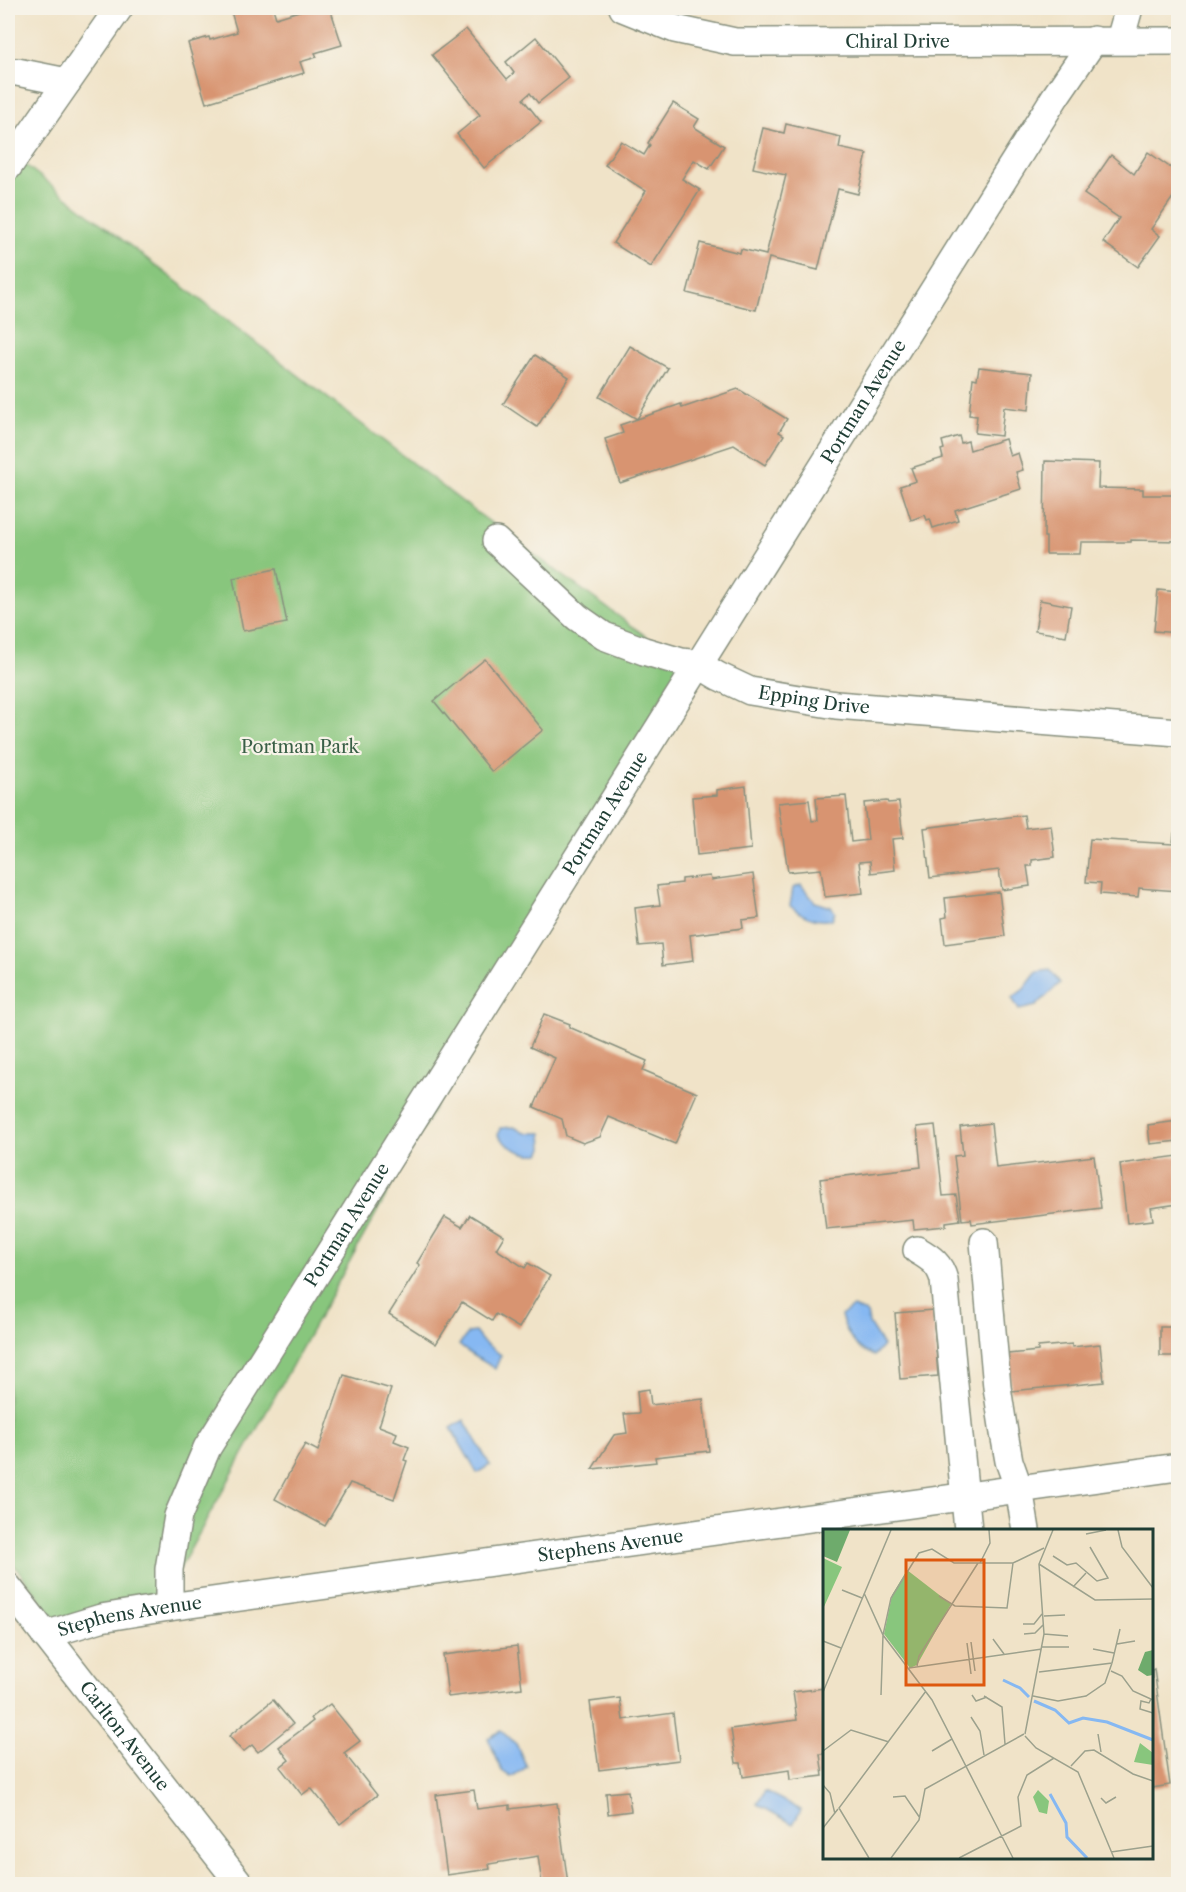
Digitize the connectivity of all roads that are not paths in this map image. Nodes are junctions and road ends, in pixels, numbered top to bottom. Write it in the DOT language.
graph roads {
  1 [pos="119,8"];
  2 [pos="623,8"];
  3 [pos="1128,8"];
  4 [pos="1107,40"];
  5 [pos="1179,41"];
  6 [pos="8,72"];
  7 [pos="67,81"];
  8 [pos="8,167"];
  9 [pos="496,541"];
  10 [pos="698,664"];
  11 [pos="1179,732"];
  12 [pos="984,1242"];
  13 [pos="917,1250"];
  14 [pos="1179,1467"];
  15 [pos="1019,1489"];
  16 [pos="964,1497"];
  17 [pos="968,1529"];
  18 [pos="1026,1529"];
  19 [pos="8,1587"];
  20 [pos="169,1608"];
  21 [pos="45,1635"];
  22 [pos="240,1884"];
  1 -- 7 [label="street"];
  2 -- 4 [label="street, Chiral Drive"];
  3 -- 4 [label="street, Portman Avenue"];
  4 -- 5 [label="street, Chiral Drive"];
  4 -- 10 [label="street, Portman Avenue"];
  6 -- 7 [label="street"];
  7 -- 8 [label="street"];
  9 -- 10 [label="street, Epping Drive"];
  10 -- 11 [label="street, Epping Drive"];
  10 -- 20 [label="street, Portman Avenue"];
  12 -- 15 [label="street"];
  13 -- 16 [label="street"];
  14 -- 15 [label="street, Stephens Avenue"];
  15 -- 16 [label="street, Stephens Avenue"];
  15 -- 18 [label="street"];
  16 -- 17 [label="street"];
  16 -- 20 [label="street, Stephens Avenue"];
  19 -- 21 [label="street, Carlton Avenue"];
  20 -- 21 [label="street, Stephens Avenue"];
  21 -- 22 [label="street, Carlton Avenue"];
}
